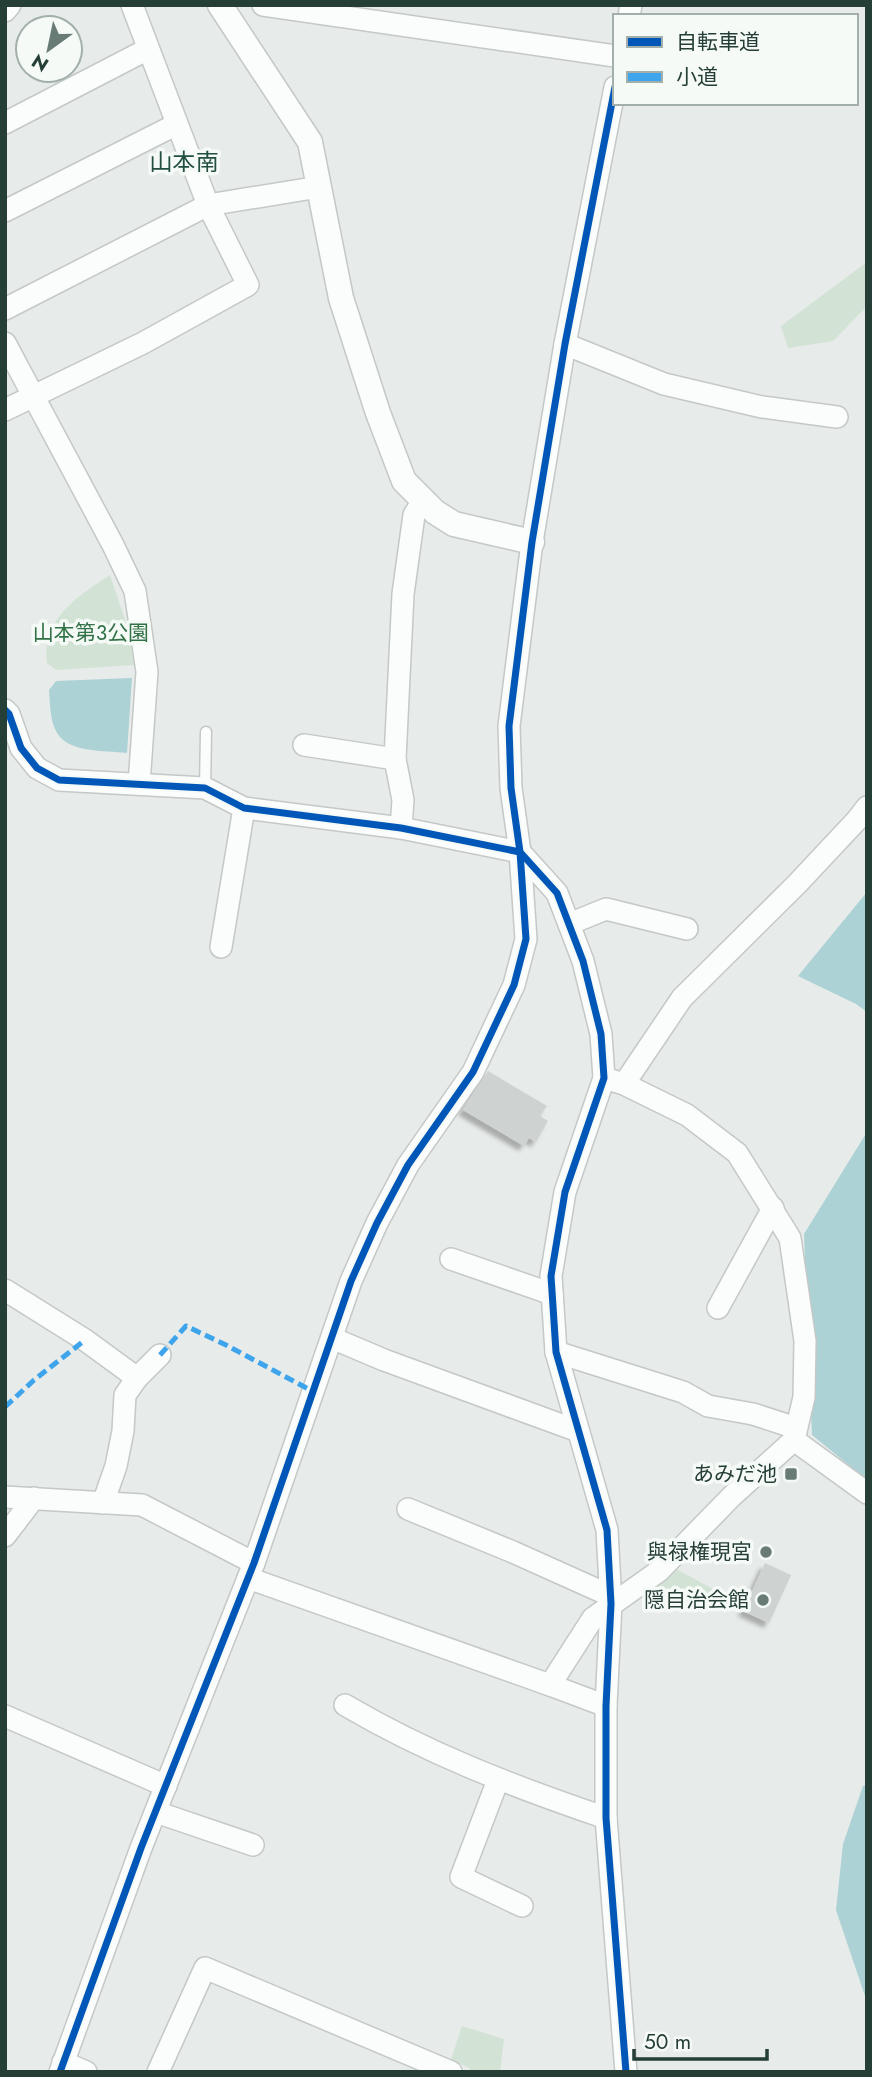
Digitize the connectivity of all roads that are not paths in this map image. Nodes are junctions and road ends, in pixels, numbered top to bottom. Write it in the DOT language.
graph roads {
  1 [pos="10,5"];
  2 [pos="132,5"];
  3 [pos="220,5"];
  4 [pos="263,5"];
  5 [pos="5,11"];
  6 [pos="148,49"];
  7 [pos="613,56"];
  8 [pos="613,97"];
  9 [pos="5,123"];
  10 [pos="177,124"];
  11 [pos="318,187"];
  12 [pos="208,205"];
  13 [pos="5,211"];
  14 [pos="5,309"];
  15 [pos="5,343"];
  16 [pos="565,344"];
  17 [pos="34,398"];
  18 [pos="5,410"];
  19 [pos="837,418"];
  20 [pos="423,501"];
  21 [pos="532,542"];
  22 [pos="5,710"];
  23 [pos="206,732"];
  24 [pos="304,745"];
  25 [pos="13,752"];
  26 [pos="395,759"];
  27 [pos="139,784"];
  28 [pos="205,788"];
  29 [pos="867,807"];
  30 [pos="244,808"];
  31 [pos="401,828"];
  32 [pos="520,852"];
  33 [pos="569,924"];
  34 [pos="687,929"];
  35 [pos="220,947"];
  36 [pos="614,1081"];
  37 [pos="773,1209"];
  38 [pos="451,1258"];
  39 [pos="5,1290"];
  40 [pos="552,1294"];
  41 [pos="718,1308"];
  42 [pos="332,1338"];
  43 [pos="556,1352"];
  44 [pos="160,1356"];
  45 [pos="137,1378"];
  46 [pos="578,1431"];
  47 [pos="795,1434"];
  48 [pos="867,1493"];
  49 [pos="5,1497"];
  50 [pos="34,1499"];
  51 [pos="103,1503"];
  52 [pos="408,1509"];
  53 [pos="5,1536"];
  54 [pos="251,1571"];
  55 [pos="611,1600"];
  56 [pos="550,1685"];
  57 [pos="345,1705"];
  58 [pos="606,1706"];
  59 [pos="5,1717"];
  60 [pos="498,1780"];
  61 [pos="166,1786"];
  62 [pos="156,1812"];
  63 [pos="606,1818"];
  64 [pos="253,1845"];
  65 [pos="522,1906"];
  66 [pos="62,2067"];
  67 [pos="86,2072"];
  68 [pos="158,2072"];
  69 [pos="451,2072"];
  70 [pos="626,2072"];
  1 -- 5 [label="street"];
  2 -- 6 [label="street"];
  3 -- 11 [label="street"];
  4 -- 7 [label="street"];
  6 -- 9 [label="street"];
  6 -- 10 [label="street"];
  8 -- 16 [label="street"];
  10 -- 12 [label="street"];
  10 -- 13 [label="street"];
  11 -- 12 [label="street"];
  11 -- 20 [label="street"];
  12 -- 14 [label="street"];
  12 -- 17 [label="street"];
  15 -- 17 [label="street"];
  16 -- 19 [label="street"];
  16 -- 21 [label="street"];
  17 -- 18 [label="street"];
  17 -- 27 [label="street"];
  20 -- 21 [label="street"];
  20 -- 26 [label="street"];
  21 -- 32 [label="street"];
  22 -- 25 [label="street"];
  23 -- 28 [label="lane"];
  24 -- 26 [label="street"];
  25 -- 27 [label="street"];
  26 -- 31 [label="street"];
  27 -- 28 [label="street"];
  28 -- 30 [label="street"];
  29 -- 36 [label="street"];
  30 -- 31 [label="street"];
  30 -- 35 [label="street"];
  31 -- 32 [label="street"];
  32 -- 33 [label="street"];
  32 -- 42 [label="street"];
  33 -- 34 [label="street"];
  33 -- 36 [label="street"];
  36 -- 37 [label="street"];
  36 -- 40 [label="street"];
  37 -- 41 [label="street"];
  37 -- 47 [label="street"];
  38 -- 40 [label="street"];
  39 -- 45 [label="street"];
  40 -- 43 [label="street"];
  42 -- 46 [label="street"];
  42 -- 54 [label="street"];
  43 -- 46 [label="street"];
  43 -- 47 [label="street"];
  44 -- 45 [label="street"];
  45 -- 51 [label="street"];
  46 -- 55 [label="street"];
  47 -- 48 [label="street"];
  47 -- 55 [label="street"];
  49 -- 50 [label="street"];
  50 -- 51 [label="street"];
  50 -- 53 [label="street"];
  51 -- 54 [label="street"];
  52 -- 55 [label="street"];
  54 -- 56 [label="street"];
  54 -- 61 [label="street"];
  55 -- 56 [label="street"];
  55 -- 58 [label="street"];
  56 -- 58 [label="street"];
  57 -- 60 [label="street"];
  58 -- 63 [label="street"];
  59 -- 61 [label="street"];
  60 -- 63 [label="street"];
  60 -- 65 [label="street"];
  61 -- 62 [label="street"];
  62 -- 64 [label="street"];
  62 -- 66 [label="street"];
  63 -- 70 [label="street"];
  66 -- 67 [label="street"];
  68 -- 69 [label="street"];
}
